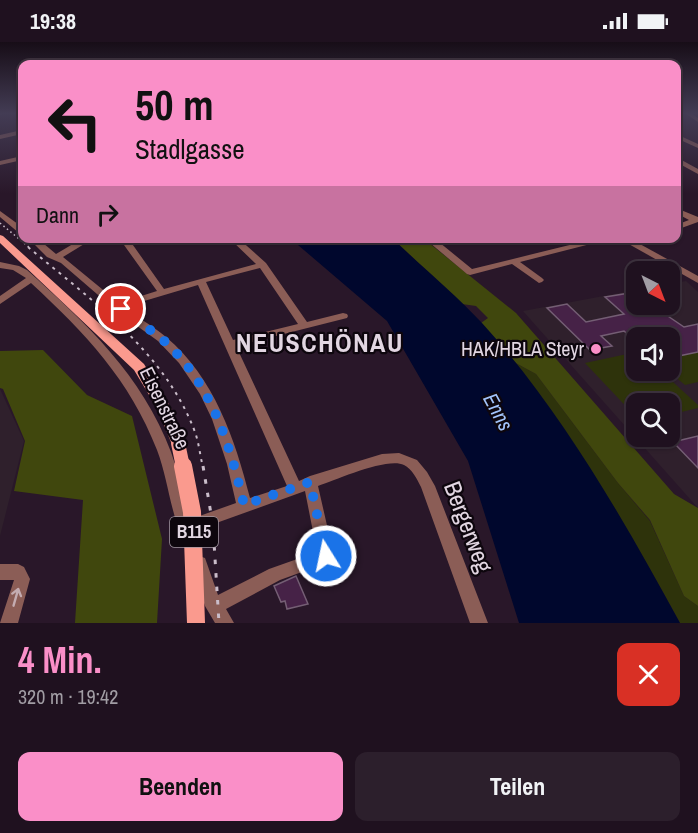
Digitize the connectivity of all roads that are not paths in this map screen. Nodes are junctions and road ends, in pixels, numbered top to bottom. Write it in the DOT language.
graph roads {
  1 [pos="681,146"];
  2 [pos="698,146"];
  3 [pos="18,159"];
  4 [pos="681,162"];
  5 [pos="0,163"];
  6 [pos="698,172"];
  7 [pos="681,212"];
  8 [pos="0,213"];
  9 [pos="697,219"];
  10 [pos="681,226"];
  11 [pos="18,228"];
  12 [pos="0,238"];
  13 [pos="37,243"];
  14 [pos="81,243"];
  15 [pos="127,243"];
  16 [pos="239,243"];
  17 [pos="434,243"];
  18 [pos="589,243"];
  19 [pos="631,243"];
  20 [pos="57,257"];
  21 [pos="514,261"];
  22 [pos="0,265"];
  23 [pos="263,265"];
  24 [pos="32,279"];
  25 [pos="201,280"];
  26 [pos="539,280"];
  27 [pos="698,280"];
  28 [pos="162,292"];
  29 [pos="0,301"];
  30 [pos="118,306"];
  31 [pos="344,316"];
  32 [pos="304,325"];
  33 [pos="229,344"];
  34 [pos="302,484"];
  35 [pos="244,505"];
  36 [pos="185,527"];
  37 [pos="0,572"];
  38 [pos="214,606"];
  39 [pos="9,623"];
  40 [pos="196,623"];
  41 [pos="225,623"];
  42 [pos="478,623"];
  1 -- 2 [label="street"];
  3 -- 5 [label="street"];
  4 -- 6 [label="street"];
  7 -- 9 [label="street"];
  8 -- 11 [label="street"];
  9 -- 10 [label="street"];
  12 -- 40 [label="main road, Eisenstraße / B115, bridge"];
  13 -- 20 [label="street"];
  14 -- 20 [label="street"];
  15 -- 28 [label="street"];
  16 -- 23 [label="street"];
  17 -- 21 [label="street"];
  18 -- 21 [label="street"];
  19 -- 27 [label="street"];
  20 -- 30 [label="street"];
  21 -- 26 [label="street"];
  22 -- 24 [label="street, Eisenstraße"];
  23 -- 25 [label="street"];
  23 -- 32 [label="street"];
  24 -- 29 [label="street"];
  24 -- 36 [label="street, Eisenstraße"];
  25 -- 28 [label="street"];
  25 -- 33 [label="street"];
  28 -- 30 [label="street"];
  30 -- 35 [label="street"];
  31 -- 32 [label="street"];
  32 -- 33 [label="street"];
  33 -- 34 [label="street"];
  34 -- 35 [label="street"];
  34 -- 38 [label="street"];
  34 -- 42 [label="street, Bergerweg"];
  35 -- 36 [label="street"];
  36 -- 38 [label="street, Eisenstraße"];
  39 -- 37 [label="street, one-way"];
  38 -- 41 [label="street, Eisenstraße"];
}
